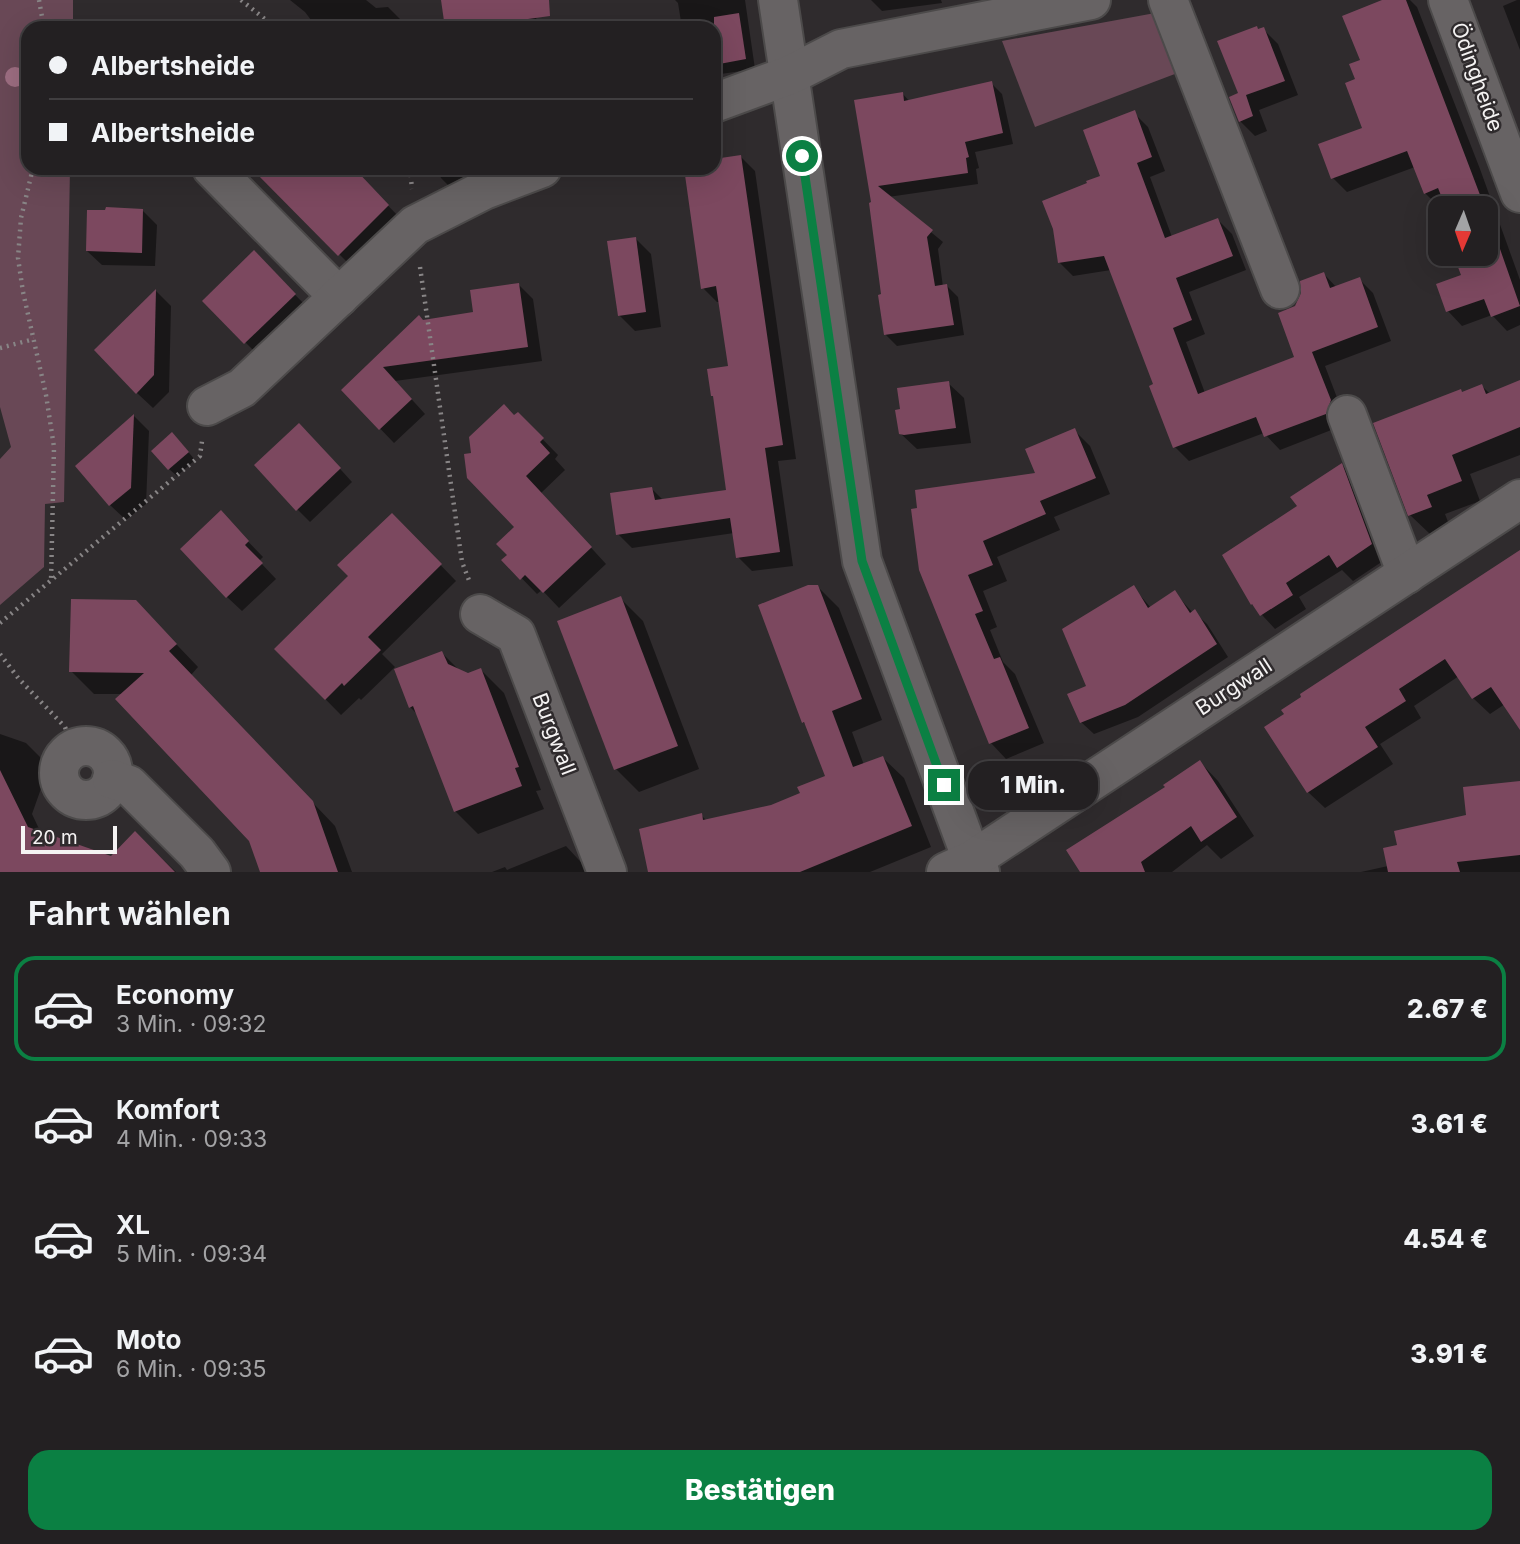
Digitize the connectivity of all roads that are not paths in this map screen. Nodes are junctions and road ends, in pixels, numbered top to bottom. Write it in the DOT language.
graph roads {
  1 [pos="778,0"];
  2 [pos="1091,0"];
  3 [pos="1168,0"];
  4 [pos="1448,0"];
  5 [pos="790,75"];
  6 [pos="721,100"];
  7 [pos="219,175"];
  8 [pos="524,175"];
  9 [pos="1520,193"];
  10 [pos="1280,289"];
  11 [pos="339,297"];
  12 [pos="207,406"];
  13 [pos="1347,415"];
  14 [pos="1520,499"];
  15 [pos="1407,574"];
  16 [pos="480,614"];
  17 [pos="73,749"];
  18 [pos="966,868"];
  19 [pos="211,872"];
  20 [pos="607,872"];
  1 -- 5 [label="street"];
  2 -- 5 [label="street"];
  3 -- 10 [label="street"];
  4 -- 9 [label="street, Ödingheide"];
  5 -- 6 [label="street"];
  5 -- 18 [label="street"];
  7 -- 11 [label="street"];
  8 -- 11 [label="street"];
  11 -- 12 [label="street"];
  13 -- 15 [label="street"];
  14 -- 15 [label="street, Burgwall"];
  15 -- 18 [label="street, Burgwall"];
  16 -- 20 [label="street, Burgwall"];
  17 -- 19 [label="street"];
}
